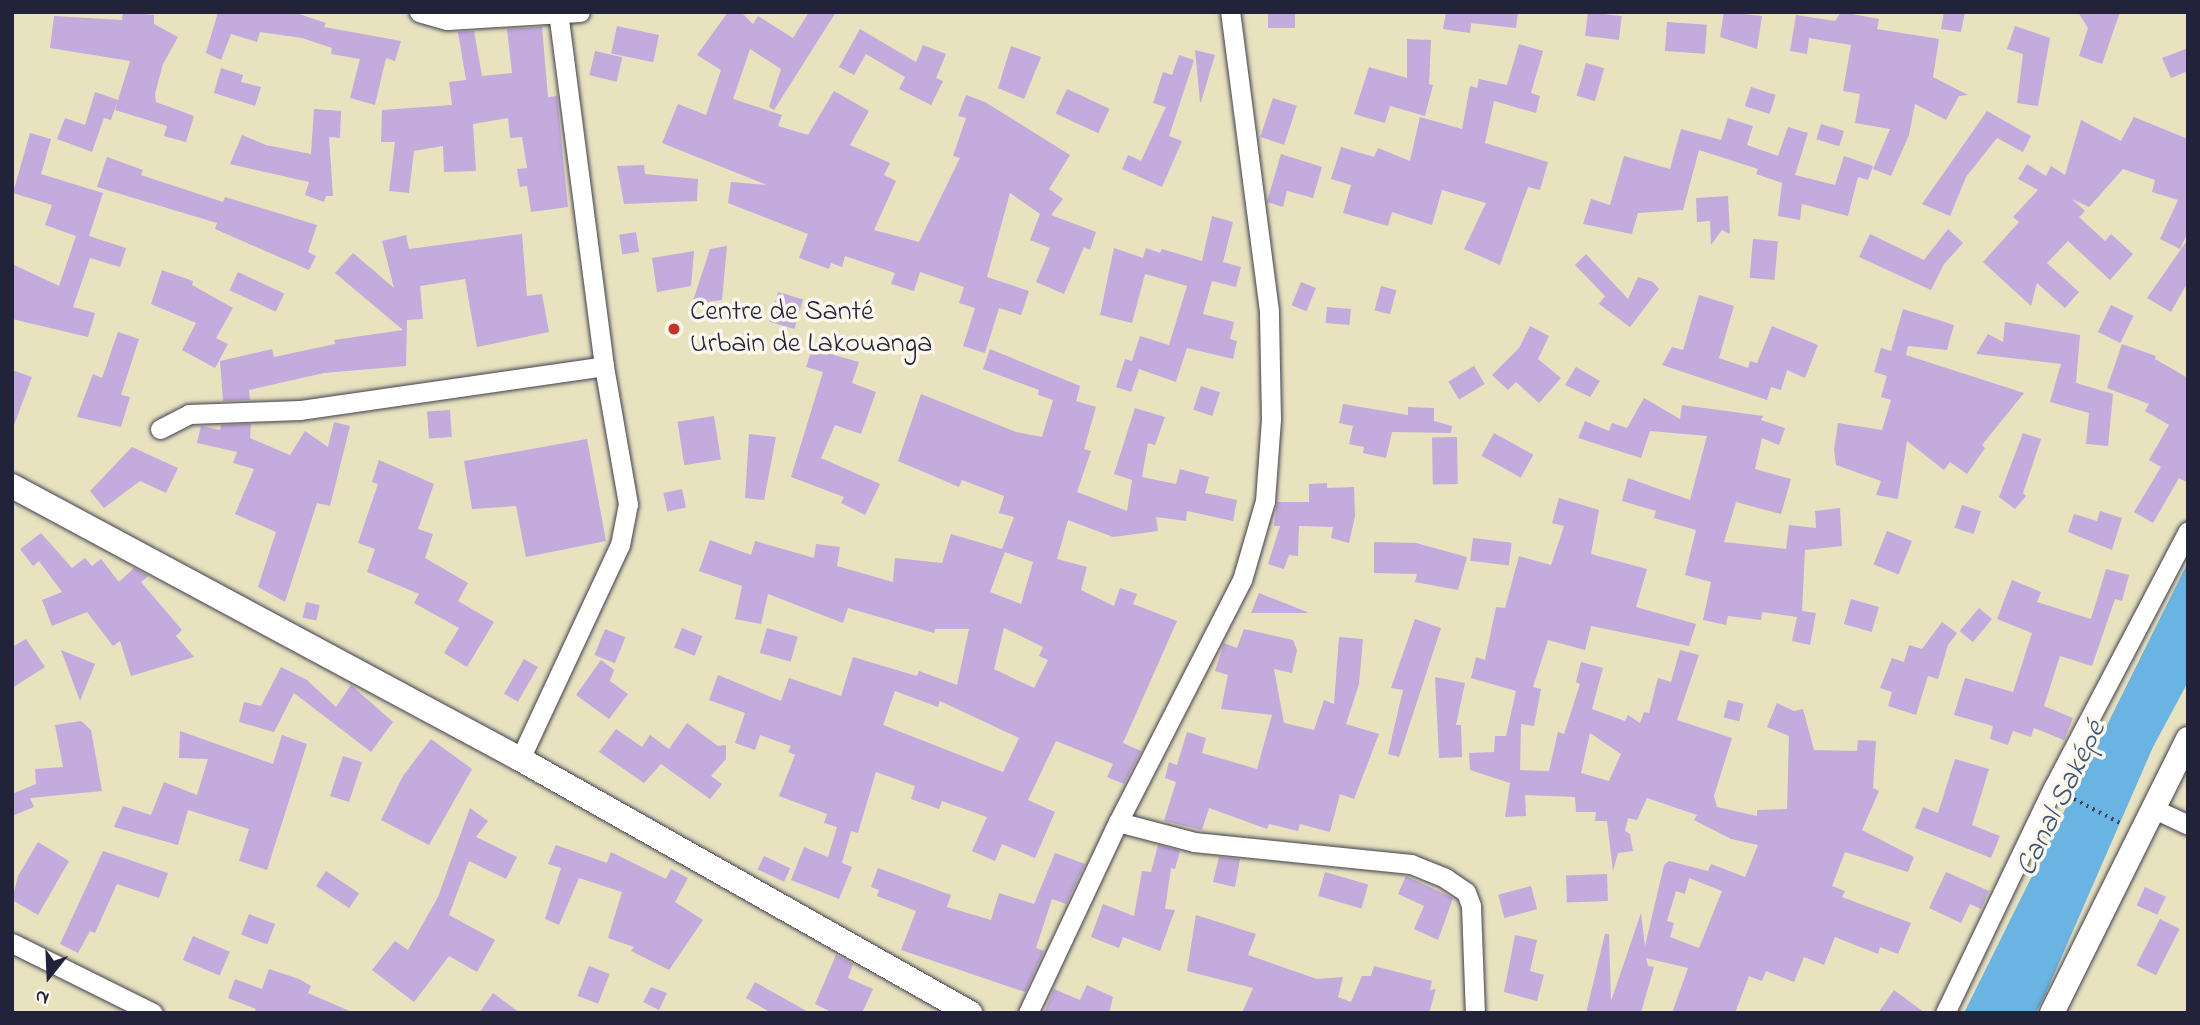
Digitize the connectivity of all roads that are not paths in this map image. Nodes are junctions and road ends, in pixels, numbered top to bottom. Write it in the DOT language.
graph roads {
  1 [pos="419,12"];
  2 [pos="580,12"];
  3 [pos="1230,12"];
  4 [pos="559,14"];
  5 [pos="604,366"];
  6 [pos="160,429"];
  7 [pos="12,486"];
  8 [pos="2188,531"];
  9 [pos="2188,739"];
  10 [pos="520,759"];
  11 [pos="2152,808"];
  12 [pos="1118,822"];
  13 [pos="2188,825"];
  14 [pos="12,943"];
  15 [pos="153,1013"];
  16 [pos="970,1013"];
  17 [pos="1028,1013"];
  18 [pos="1475,1013"];
  19 [pos="1945,1013"];
  20 [pos="2052,1013"];
  1 -- 4 [label="street"];
  2 -- 4 [label="street"];
  3 -- 12 [label="street"];
  4 -- 5 [label="street"];
  5 -- 6 [label="street"];
  5 -- 10 [label="street"];
  7 -- 10 [label="street"];
  8 -- 19 [label="street"];
  9 -- 11 [label="street"];
  10 -- 16 [label="street"];
  11 -- 13 [label="street"];
  11 -- 20 [label="street"];
  12 -- 17 [label="street"];
  12 -- 18 [label="street"];
  14 -- 15 [label="street"];
}
